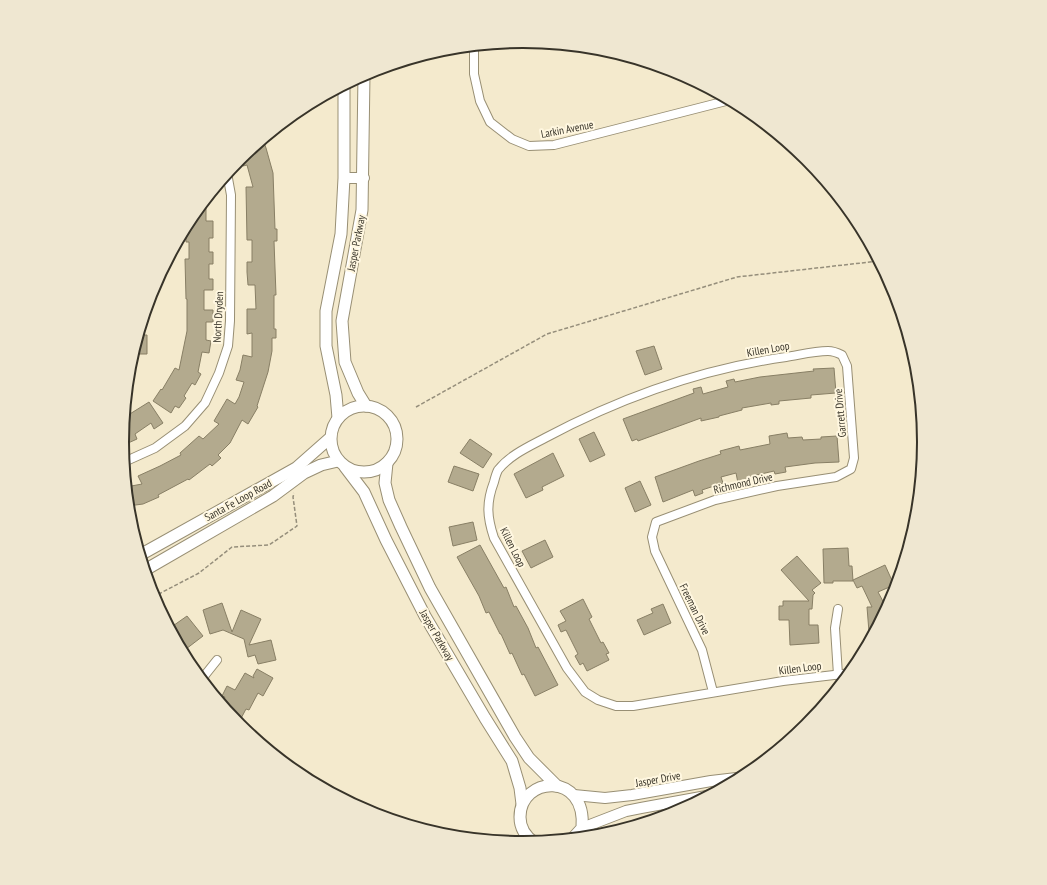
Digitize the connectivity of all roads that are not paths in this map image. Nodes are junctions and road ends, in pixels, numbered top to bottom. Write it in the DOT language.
graph roads {
  1 [pos="474,51"];
  2 [pos="364,82"];
  3 [pos="344,92"];
  4 [pos="723,102"];
  5 [pos="344,178"];
  6 [pos="364,178"];
  7 [pos="228,181"];
  8 [pos="842,354"];
  9 [pos="366,406"];
  10 [pos="338,418"];
  11 [pos="330,438"];
  12 [pos="130,459"];
  13 [pos="387,463"];
  14 [pos="342,464"];
  15 [pos="851,469"];
  16 [pos="652,537"];
  17 [pos="145,553"];
  18 [pos="149,567"];
  19 [pos="838,609"];
  20 [pos="217,660"];
  21 [pos="843,674"];
  22 [pos="205,675"];
  23 [pos="838,675"];
  24 [pos="714,692"];
  25 [pos="730,779"];
  26 [pos="557,786"];
  27 [pos="574,796"];
  28 [pos="692,799"];
  29 [pos="522,804"];
  30 [pos="580,833"];
  31 [pos="578,834"];
  32 [pos="528,837"];
  1 -- 4 [label="street, Larkin Avenue"];
  2 -- 6 [label="main road, Jasper Parkway"];
  3 -- 5 [label="main road, Jasper Parkway"];
  5 -- 6 [label="street"];
  5 -- 10 [label="main road, Jasper Parkway"];
  6 -- 9 [label="main road, Jasper Parkway"];
  7 -- 12 [label="street, North Dryden"];
  8 -- 15 [label="street, Garrett Drive"];
  8 -- 24 [label="street, Killen Loop"];
  9 -- 10 [label="main road"];
  9 -- 13 [label="main road"];
  10 -- 11 [label="main road"];
  11 -- 14 [label="main road"];
  11 -- 17 [label="main road, Santa Fe Loop Road"];
  13 -- 14 [label="main road"];
  13 -- 26 [label="main road, Jasper Parkway"];
  14 -- 18 [label="main road, Santa Fe Loop Road"];
  14 -- 29 [label="main road, Jasper Parkway"];
  15 -- 16 [label="street, Richmond Drive"];
  16 -- 24 [label="street, Freeman Drive"];
  19 -- 23 [label="street"];
  20 -- 22 [label="street"];
  21 -- 23 [label="street, Killen Loop"];
  23 -- 24 [label="street, Killen Loop"];
  25 -- 27 [label="street, Jasper Drive"];
  26 -- 27 [label="main road, Jasper Parkway"];
  26 -- 29 [label="main road"];
  27 -- 31 [label="main road"];
  28 -- 30 [label="street"];
  29 -- 32 [label="main road, Jasper Parkway"];
}
